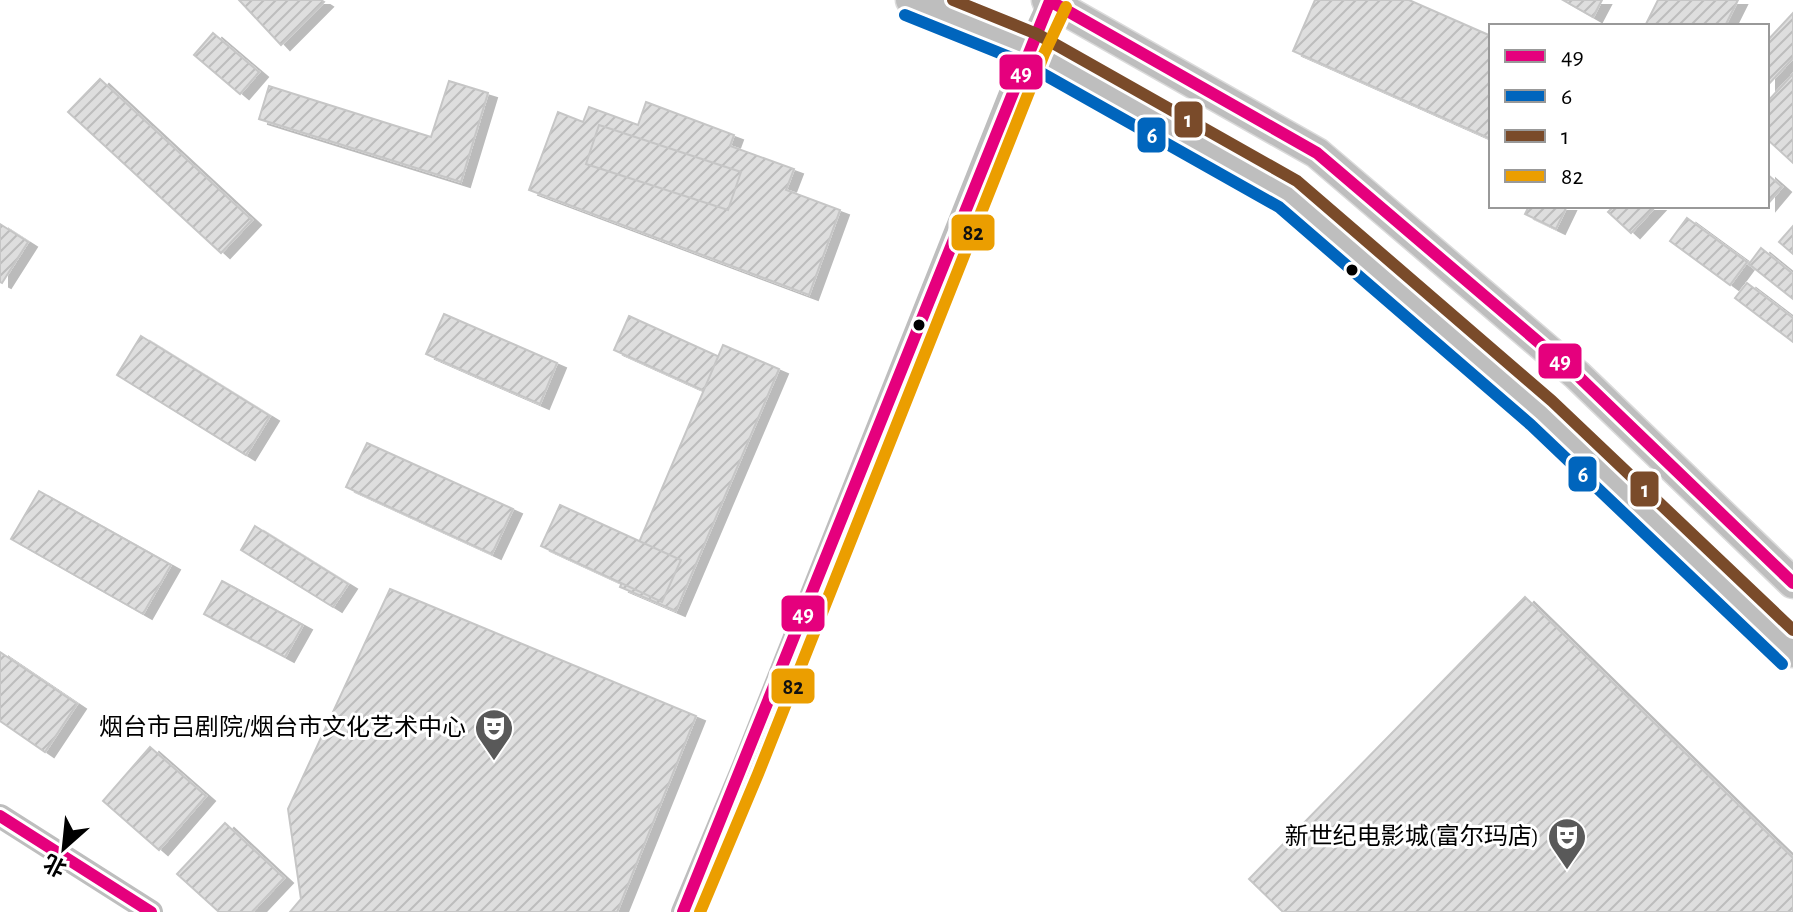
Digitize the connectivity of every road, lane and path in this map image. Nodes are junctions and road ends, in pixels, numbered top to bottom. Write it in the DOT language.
graph roads {
  1 [pos="911,0"];
  2 [pos="1049,0"];
  3 [pos="1029,48"];
  4 [pos="1793,583"];
  5 [pos="1793,652"];
  6 [pos="0,816"];
  7 [pos="692,907"];
  8 [pos="151,912"];
  1 -- 3 [label="main road"];
  2 -- 3 [label="street"];
  2 -- 4 [label="main road"];
  3 -- 5 [label="main road"];
  3 -- 7 [label="street"];
  6 -- 8 [label="street"];
}
